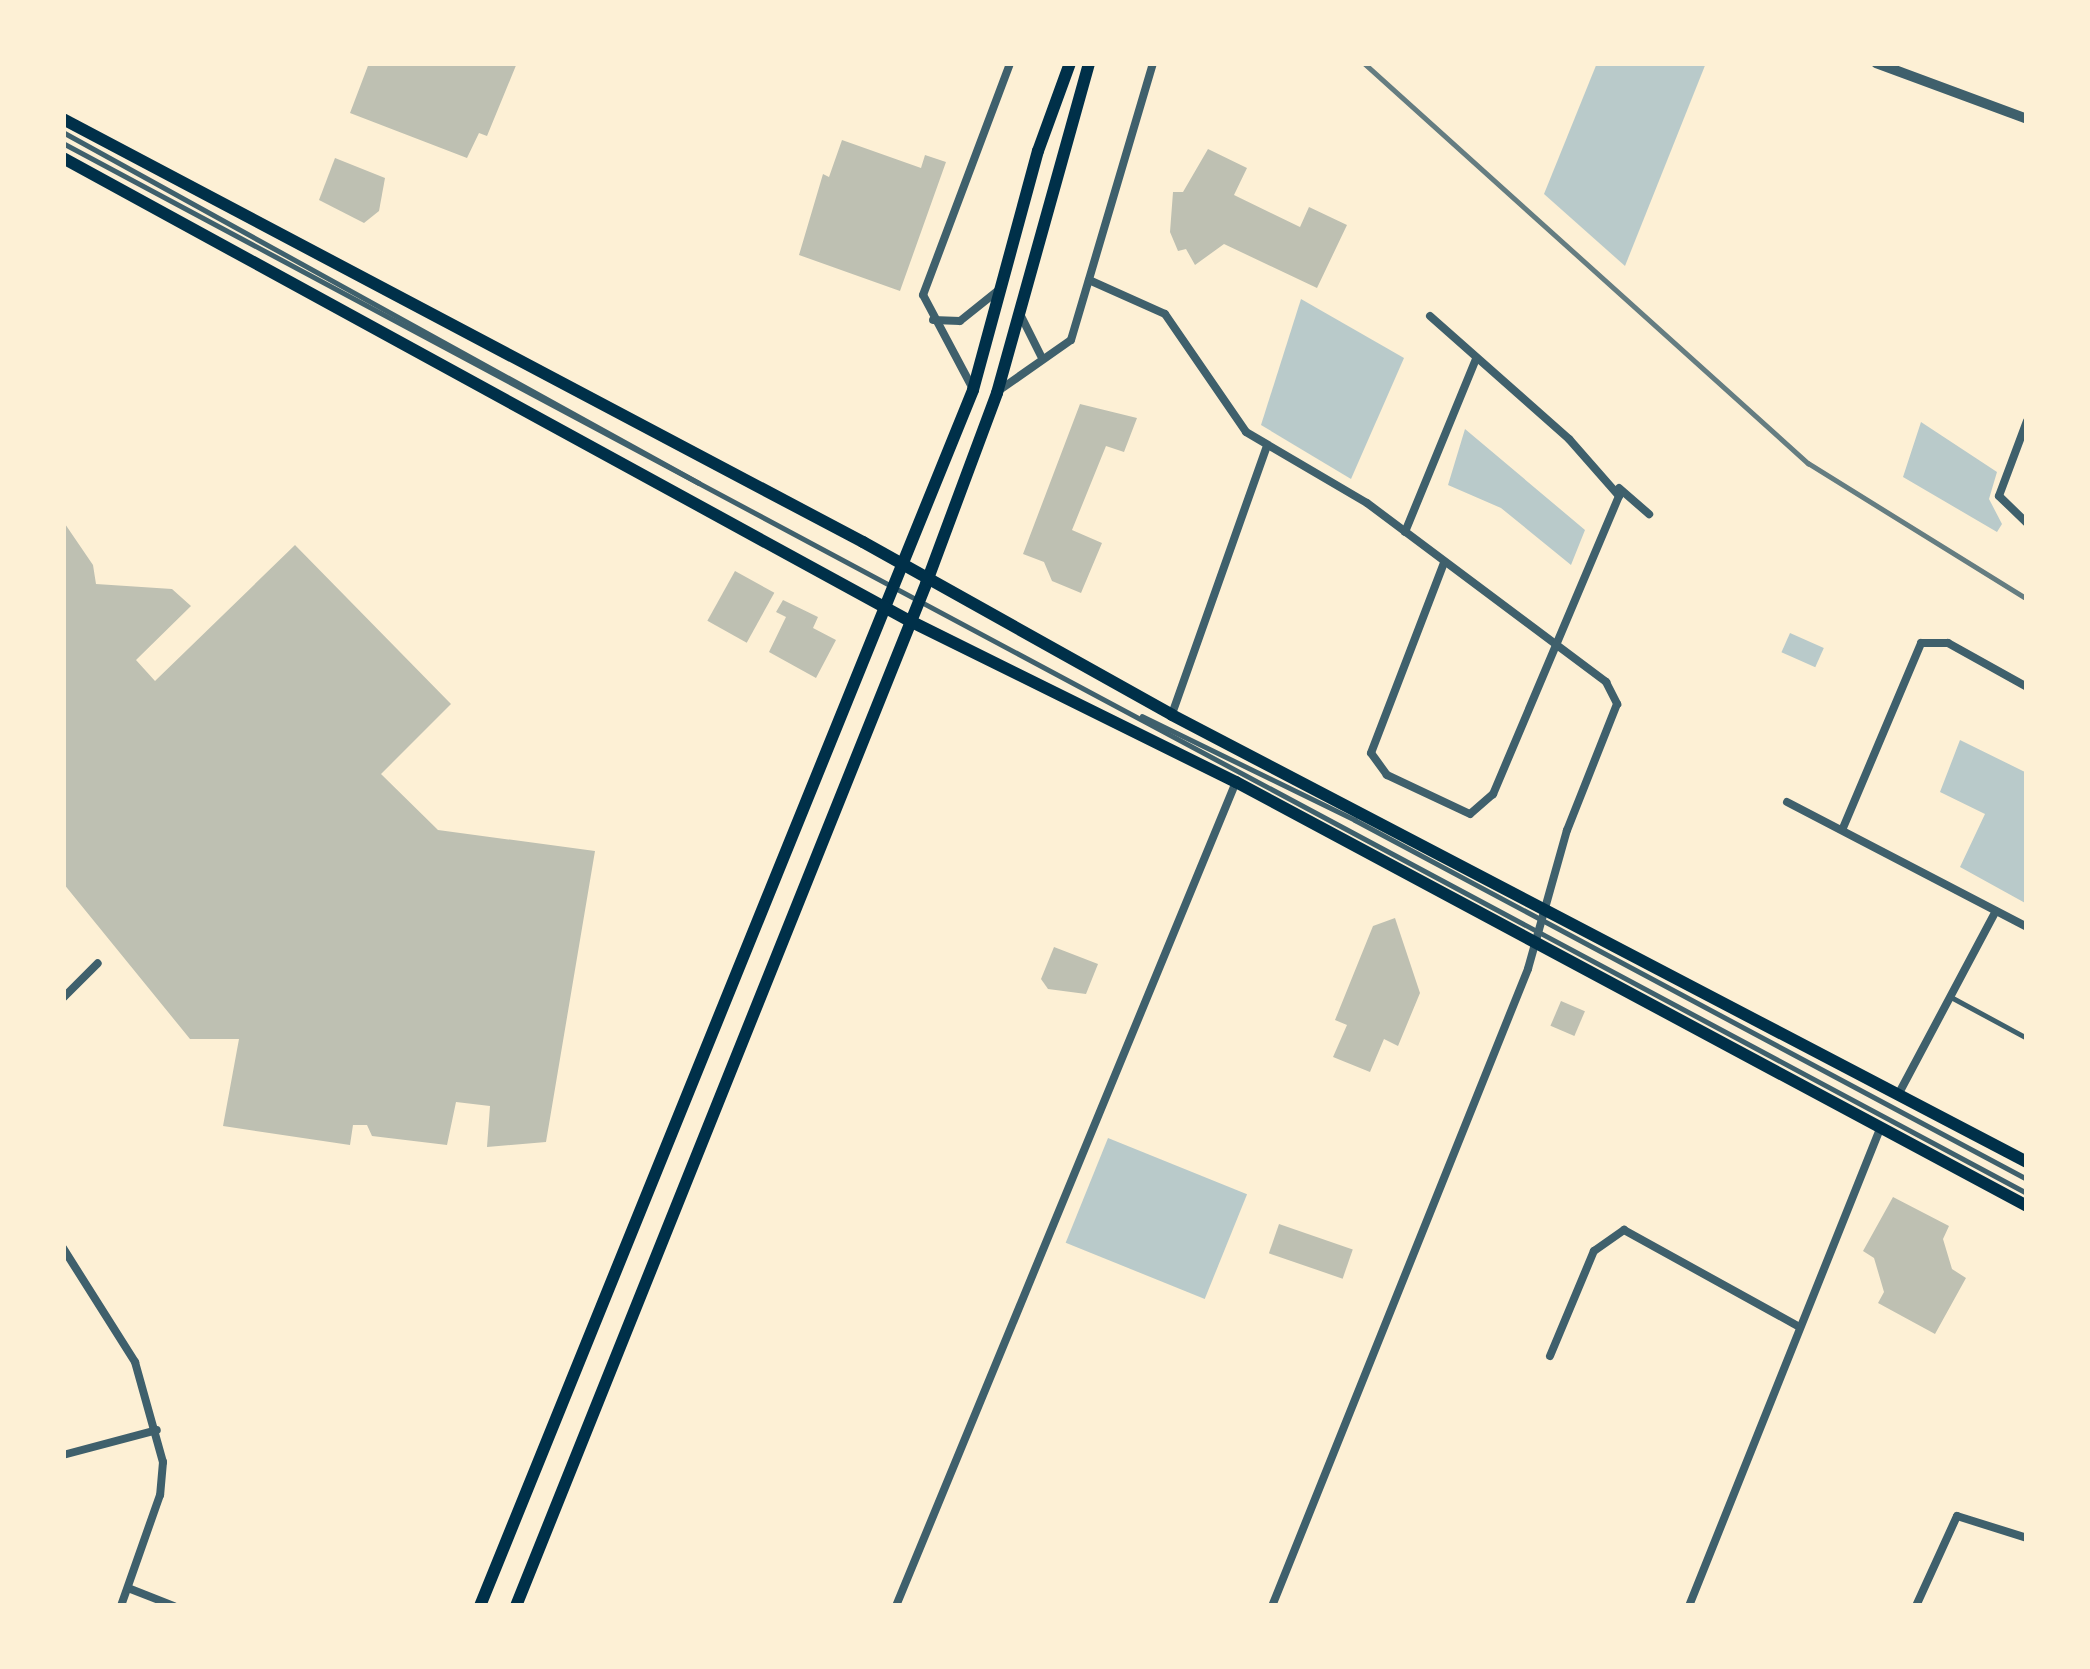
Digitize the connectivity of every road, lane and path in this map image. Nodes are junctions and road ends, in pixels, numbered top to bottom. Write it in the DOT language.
graph roads {
  1 [pos="1010,63"];
  2 [pos="1070,63"];
  3 [pos="1089,63"];
  4 [pos="1154,63"];
  5 [pos="1876,63"];
  6 [pos="63,119"];
  7 [pos="2027,119"];
  8 [pos="63,132"];
  9 [pos="63,142"];
  10 [pos="63,158"];
  11 [pos="1089,280"];
  12 [pos="1001,288"];
  13 [pos="1020,310"];
  14 [pos="1430,316"];
  15 [pos="933,320"];
  16 [pos="1041,356"];
  17 [pos="1476,358"];
  18 [pos="973,390"];
  19 [pos="997,393"];
  20 [pos="2027,421"];
  21 [pos="1268,446"];
  22 [pos="699,483"];
  23 [pos="1618,488"];
  24 [pos="1649,514"];
  25 [pos="2027,523"];
  26 [pos="1405,532"];
  27 [pos="1444,563"];
  28 [pos="902,569"];
  29 [pos="926,584"];
  30 [pos="893,587"];
  31 [pos="918,602"];
  32 [pos="885,606"];
  33 [pos="908,620"];
  34 [pos="1556,646"];
  35 [pos="2027,687"];
  36 [pos="1142,716"];
  37 [pos="1172,716"];
  38 [pos="1236,782"];
  39 [pos="1787,802"];
  40 [pos="802,810"];
  41 [pos="830,820"];
  42 [pos="1843,828"];
  43 [pos="1545,904"];
  44 [pos="1996,910"];
  45 [pos="1541,920"];
  46 [pos="2027,927"];
  47 [pos="1537,937"];
  48 [pos="98,963"];
  49 [pos="740,967"];
  50 [pos="767,976"];
  51 [pos="1951,996"];
  52 [pos="63,998"];
  53 [pos="2027,1038"];
  54 [pos="1897,1097"];
  55 [pos="1881,1128"];
  56 [pos="2027,1162"];
  57 [pos="2027,1179"];
  58 [pos="2027,1193"];
  59 [pos="2027,1206"];
  60 [pos="63,1248"];
  61 [pos="1800,1327"];
  62 [pos="1550,1356"];
  63 [pos="158,1430"];
  64 [pos="63,1455"];
  65 [pos="2027,1538"];
  66 [pos="128,1588"];
  67 [pos="121,1606"];
  68 [pos="174,1606"];
  69 [pos="480,1606"];
  70 [pos="516,1606"];
  71 [pos="896,1606"];
  72 [pos="1272,1606"];
  73 [pos="1689,1606"];
  74 [pos="1916,1606"];
  1 -- 15 [label="street"];
  2 -- 12 [label="main road"];
  3 -- 13 [label="main road"];
  4 -- 11 [label="street"];
  5 -- 7 [label="street"];
  6 -- 28 [label="main road"];
  8 -- 22 [label="lane"];
  9 -- 22 [label="lane"];
  10 -- 32 [label="main road"];
  11 -- 16 [label="street"];
  11 -- 21 [label="street"];
  12 -- 15 [label="street"];
  12 -- 18 [label="main road"];
  13 -- 16 [label="street"];
  13 -- 19 [label="main road"];
  14 -- 17 [label="street"];
  15 -- 18 [label="street"];
  16 -- 19 [label="street"];
  17 -- 23 [label="street"];
  17 -- 26 [label="street"];
  18 -- 28 [label="main road"];
  19 -- 29 [label="main road"];
  20 -- 25 [label="street"];
  21 -- 26 [label="street"];
  21 -- 37 [label="street"];
  22 -- 30 [label="lane"];
  23 -- 24 [label="street"];
  23 -- 34 [label="street"];
  26 -- 27 [label="street"];
  27 -- 34 [label="street"];
  27 -- 34 [label="street"];
  28 -- 29 [label="main road"];
  28 -- 30 [label="main road"];
  29 -- 31 [label="main road"];
  29 -- 37 [label="main road"];
  30 -- 31 [label="lane"];
  30 -- 32 [label="main road"];
  31 -- 33 [label="main road"];
  31 -- 36 [label="lane"];
  32 -- 33 [label="main road"];
  32 -- 40 [label="main road"];
  33 -- 38 [label="main road"];
  33 -- 41 [label="main road"];
  34 -- 43 [label="street"];
  35 -- 42 [label="street"];
  36 -- 45 [label="lane"];
  36 -- 47 [label="lane"];
  37 -- 43 [label="main road"];
  38 -- 47 [label="main road"];
  38 -- 71 [label="street"];
  39 -- 42 [label="street"];
  40 -- 41 [label="main road"];
  40 -- 49 [label="main road"];
  41 -- 50 [label="main road"];
  42 -- 44 [label="street"];
  43 -- 45 [label="street"];
  43 -- 54 [label="main road"];
  44 -- 46 [label="street"];
  44 -- 51 [label="street"];
  45 -- 47 [label="street"];
  45 -- 57 [label="lane"];
  47 -- 55 [label="main road"];
  47 -- 58 [label="lane"];
  47 -- 72 [label="street"];
  48 -- 52 [label="street"];
  49 -- 50 [label="main road"];
  49 -- 69 [label="main road"];
  50 -- 70 [label="main road"];
  51 -- 53 [label="lane"];
  51 -- 54 [label="street"];
  54 -- 56 [label="main road"];
  55 -- 59 [label="main road"];
  55 -- 61 [label="street"];
  60 -- 63 [label="street"];
  61 -- 62 [label="street"];
  61 -- 73 [label="street"];
  63 -- 64 [label="street"];
  63 -- 66 [label="street"];
  65 -- 74 [label="street"];
  66 -- 67 [label="street"];
  66 -- 68 [label="street"];
}
